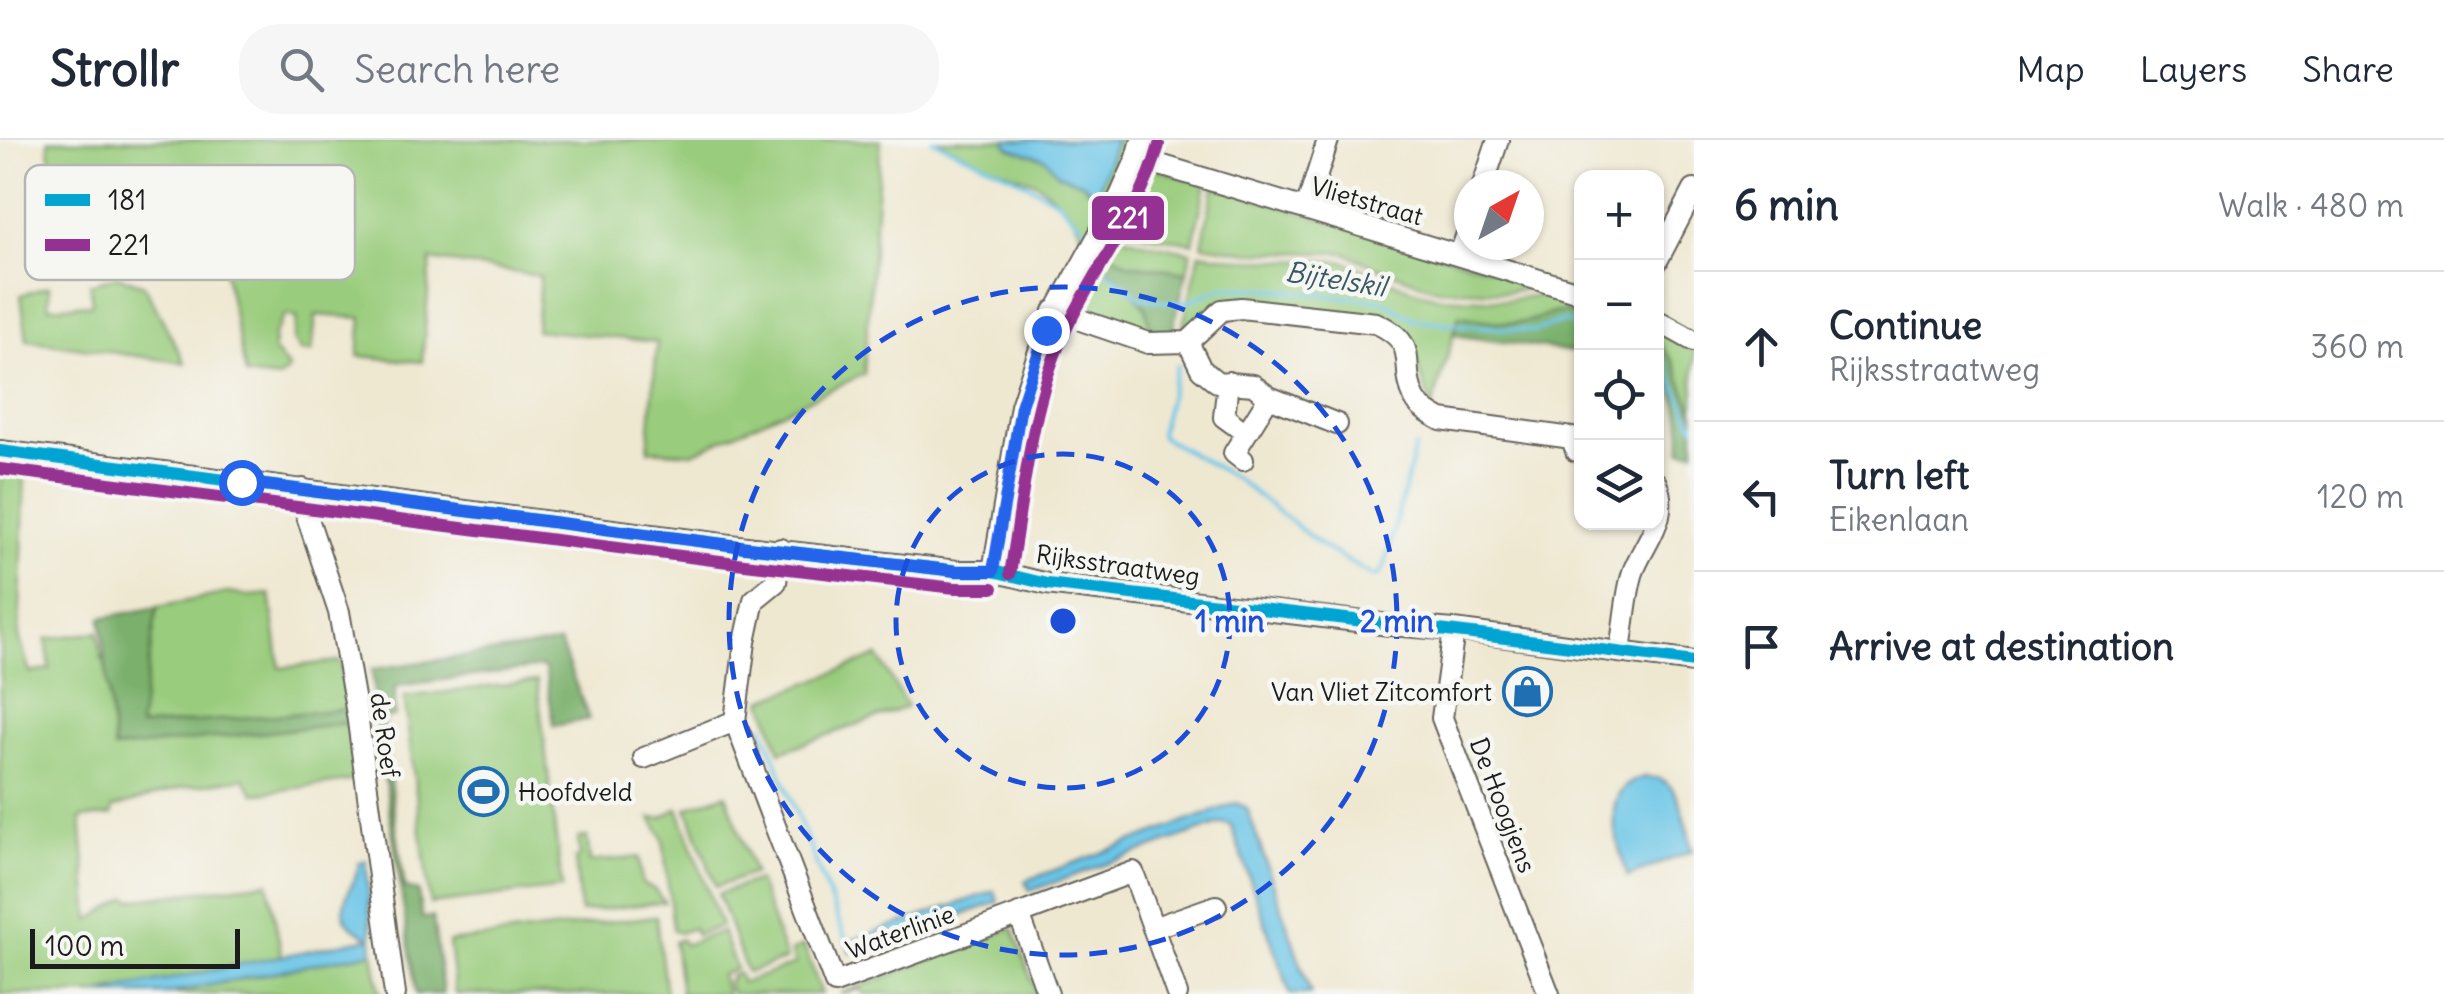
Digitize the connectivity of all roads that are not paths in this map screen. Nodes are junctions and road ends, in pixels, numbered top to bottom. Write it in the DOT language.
graph roads {
  1 [pos="1328,140"];
  2 [pos="1498,140"];
  3 [pos="1140,149"];
  4 [pos="1488,170"];
  5 [pos="1694,190"];
  6 [pos="1306,209"];
  7 [pos="1454,252"];
  8 [pos="1479,260"];
  9 [pos="1658,260"];
  10 [pos="1574,290"];
  11 [pos="1054,311"];
  12 [pos="1664,324"];
  13 [pos="1694,341"];
  14 [pos="1188,342"];
  15 [pos="1228,382"];
  16 [pos="1269,397"];
  17 [pos="1337,424"];
  18 [pos="1246,433"];
  19 [pos="1574,444"];
  20 [pos="0,451"];
  21 [pos="1243,460"];
  22 [pos="303,489"];
  23 [pos="1655,530"];
  24 [pos="781,550"];
  25 [pos="993,571"];
  26 [pos="1454,630"];
  27 [pos="1620,651"];
  28 [pos="1694,662"];
  29 [pos="736,721"];
  30 [pos="644,758"];
  31 [pos="1216,906"];
  32 [pos="1019,914"];
  33 [pos="1154,928"];
  34 [pos="396,994"];
  35 [pos="1048,994"];
  36 [pos="1177,994"];
  37 [pos="1549,994"];
  1 -- 6 [label="street"];
  2 -- 4 [label="street"];
  3 -- 6 [label="street, Vlietstraat"];
  3 -- 11 [label="street"];
  5 -- 9 [label="street"];
  6 -- 7 [label="street, Vlietstraat"];
  8 -- 10 [label="street, Vlietstraat"];
  11 -- 14 [label="street"];
  11 -- 25 [label="street"];
  12 -- 13 [label="street"];
  14 -- 15 [label="street"];
  14 -- 19 [label="street"];
  15 -- 16 [label="street"];
  15 -- 18 [label="street"];
  16 -- 17 [label="street"];
  16 -- 18 [label="street"];
  18 -- 21 [label="street"];
  20 -- 22 [label="street, Rijksstraatweg"];
  22 -- 24 [label="street, Rijksstraatweg"];
  22 -- 34 [label="street, de Roef"];
  23 -- 27 [label="street"];
  24 -- 25 [label="street, Rijksstraatweg"];
  24 -- 29 [label="street, Waterlinie"];
  25 -- 26 [label="street, Rijksstraatweg"];
  26 -- 27 [label="street, Rijksstraatweg"];
  26 -- 37 [label="street, De Hoogjens"];
  27 -- 28 [label="street, Rijksstraatweg"];
  29 -- 30 [label="street"];
  29 -- 32 [label="street, Waterlinie"];
  31 -- 33 [label="street"];
  32 -- 33 [label="street, Waterlinie"];
  32 -- 35 [label="street"];
  33 -- 36 [label="street, Waterlinie"];
}
